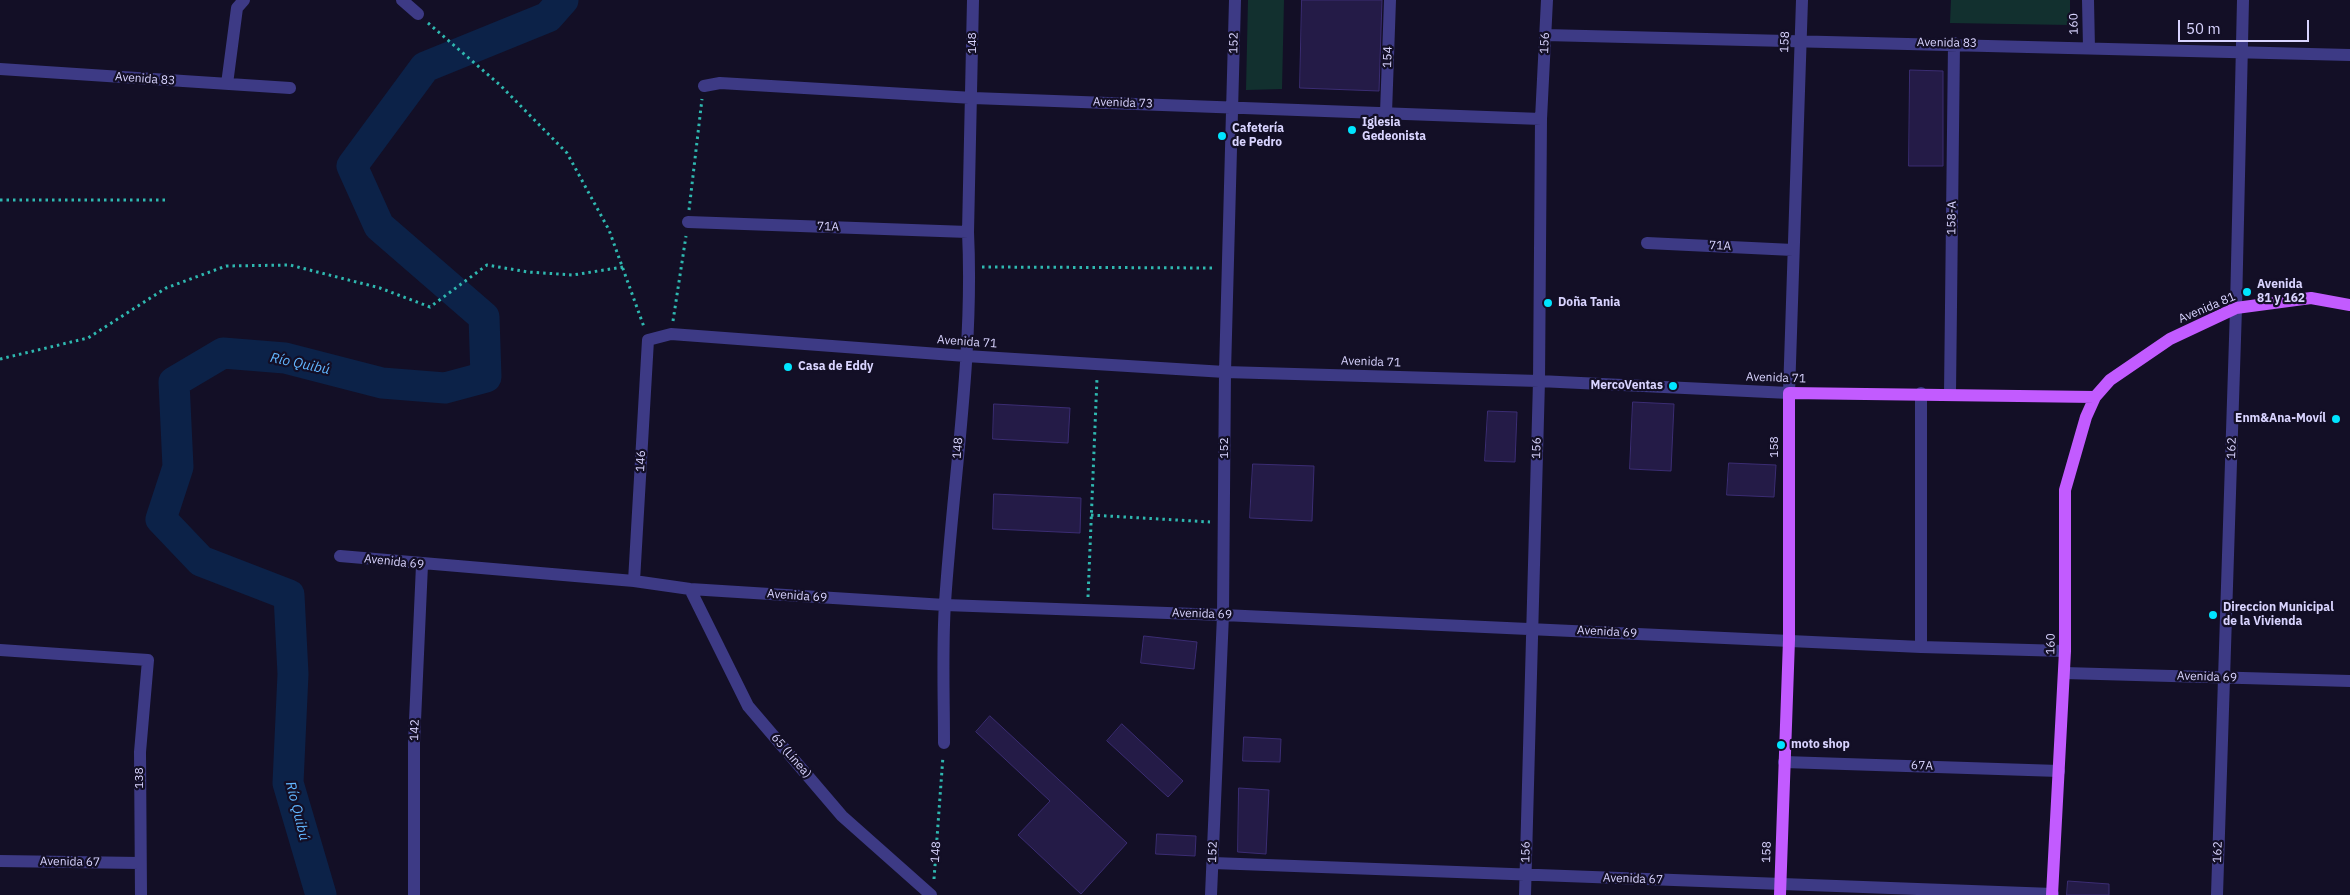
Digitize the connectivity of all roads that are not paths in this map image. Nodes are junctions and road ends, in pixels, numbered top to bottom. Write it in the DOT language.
graph roads {
  1 [pos="244,0"];
  2 [pos="402,0"];
  3 [pos="973,0"];
  4 [pos="1234,0"];
  5 [pos="1390,0"];
  6 [pos="1547,0"];
  7 [pos="1802,0"];
  8 [pos="2088,0"];
  9 [pos="2243,0"];
  10 [pos="418,14"];
  11 [pos="1545,35"];
  12 [pos="1799,41"];
  13 [pos="1954,43"];
  14 [pos="2088,48"];
  15 [pos="2241,52"];
  16 [pos="2350,55"];
  17 [pos="0,69"];
  18 [pos="226,84"];
  19 [pos="704,86"];
  20 [pos="290,88"];
  21 [pos="973,98"];
  22 [pos="1233,108"];
  23 [pos="1386,114"];
  24 [pos="1542,119"];
  25 [pos="688,222"];
  26 [pos="968,232"];
  27 [pos="1647,242"];
  28 [pos="1793,250"];
  29 [pos="2350,305"];
  30 [pos="2236,308"];
  31 [pos="648,340"];
  32 [pos="966,356"];
  33 [pos="1226,372"];
  34 [pos="1539,381"];
  35 [pos="1789,393"];
  36 [pos="1922,393"];
  37 [pos="1950,394"];
  38 [pos="2095,397"];
  39 [pos="340,556"];
  40 [pos="422,565"];
  41 [pos="634,581"];
  42 [pos="690,589"];
  43 [pos="945,605"];
  44 [pos="1223,614"];
  45 [pos="1532,629"];
  46 [pos="1789,640"];
  47 [pos="1921,647"];
  48 [pos="0,650"];
  49 [pos="2065,651"];
  50 [pos="2064,674"];
  51 [pos="2224,678"];
  52 [pos="2350,682"];
  53 [pos="944,743"];
  54 [pos="1784,762"];
  55 [pos="2059,771"];
  56 [pos="0,861"];
  57 [pos="140,863"];
  58 [pos="1212,863"];
  59 [pos="1526,875"];
  60 [pos="932,890"];
  61 [pos="1780,890"];
  62 [pos="141,895"];
  63 [pos="414,895"];
  64 [pos="1211,895"];
  65 [pos="1525,895"];
  66 [pos="2052,895"];
  67 [pos="2216,895"];
  1 -- 18 [label="street"];
  2 -- 10 [label="street"];
  3 -- 21 [label="street, 148"];
  4 -- 22 [label="street, 152"];
  5 -- 23 [label="street, 154"];
  6 -- 11 [label="street, 156"];
  7 -- 12 [label="street, 158"];
  8 -- 14 [label="street, 160"];
  9 -- 15 [label="street, 162"];
  11 -- 12 [label="street, Avenida 83"];
  11 -- 24 [label="street, 156"];
  12 -- 13 [label="street, Avenida 83"];
  12 -- 28 [label="street, 158"];
  13 -- 14 [label="street, Avenida 83"];
  13 -- 37 [label="street, 158-A"];
  14 -- 15 [label="street, Avenida 83"];
  15 -- 16 [label="street, Avenida 83"];
  15 -- 30 [label="street, 162"];
  17 -- 18 [label="street, Avenida 83"];
  18 -- 20 [label="street, Avenida 83"];
  19 -- 21 [label="street, Avenida 73"];
  21 -- 22 [label="street, Avenida 73"];
  21 -- 26 [label="street, 148"];
  22 -- 23 [label="street, Avenida 73"];
  22 -- 33 [label="street, 152"];
  23 -- 24 [label="street, Avenida 73"];
  24 -- 34 [label="street, 156"];
  25 -- 26 [label="street, 71A"];
  26 -- 32 [label="street, 148"];
  27 -- 28 [label="street, 71A"];
  28 -- 35 [label="street, 158"];
  29 -- 30 [label="main road, Avenida 81"];
  30 -- 38 [label="main road, Avenida 81"];
  30 -- 51 [label="street, 162"];
  31 -- 32 [label="street, Avenida 71"];
  31 -- 41 [label="street, 146"];
  32 -- 33 [label="street, Avenida 71"];
  32 -- 43 [label="street, 148"];
  33 -- 34 [label="street, Avenida 71"];
  33 -- 44 [label="street, 152"];
  34 -- 35 [label="street, Avenida 71"];
  34 -- 45 [label="street, 156"];
  35 -- 36 [label="main road, Avenida 71"];
  35 -- 46 [label="main road, 158"];
  36 -- 37 [label="main road, Avenida 71"];
  36 -- 47 [label="street"];
  37 -- 38 [label="main road, Avenida 71"];
  38 -- 49 [label="main road, 160"];
  39 -- 40 [label="street, Avenida 69"];
  40 -- 41 [label="street, Avenida 69"];
  40 -- 63 [label="street, 142"];
  41 -- 42 [label="street, Avenida 69"];
  42 -- 43 [label="street, Avenida 69"];
  42 -- 60 [label="street, 65 (Línea)"];
  43 -- 44 [label="street, Avenida 69"];
  43 -- 53 [label="street, 148"];
  44 -- 45 [label="street, Avenida 69"];
  44 -- 58 [label="street, 152"];
  45 -- 46 [label="street, Avenida 69"];
  45 -- 59 [label="street, 156"];
  46 -- 47 [label="street, Avenida 69"];
  46 -- 54 [label="main road, 158"];
  47 -- 49 [label="street, Avenida 69"];
  48 -- 57 [label="street, 138"];
  49 -- 50 [label="main road, 160"];
  50 -- 51 [label="street, Avenida 69"];
  50 -- 55 [label="main road, 160"];
  51 -- 52 [label="street, Avenida 69"];
  51 -- 67 [label="street, 162"];
  54 -- 55 [label="street, 67A"];
  54 -- 61 [label="main road, 158"];
  55 -- 66 [label="main road, 160"];
  56 -- 57 [label="street, Avenida 67"];
  57 -- 62 [label="street, 138"];
  58 -- 59 [label="street, Avenida 67"];
  58 -- 64 [label="street, 152"];
  59 -- 61 [label="street, Avenida 67"];
  59 -- 65 [label="street, 156"];
  61 -- 66 [label="street, Avenida 67"];
}
